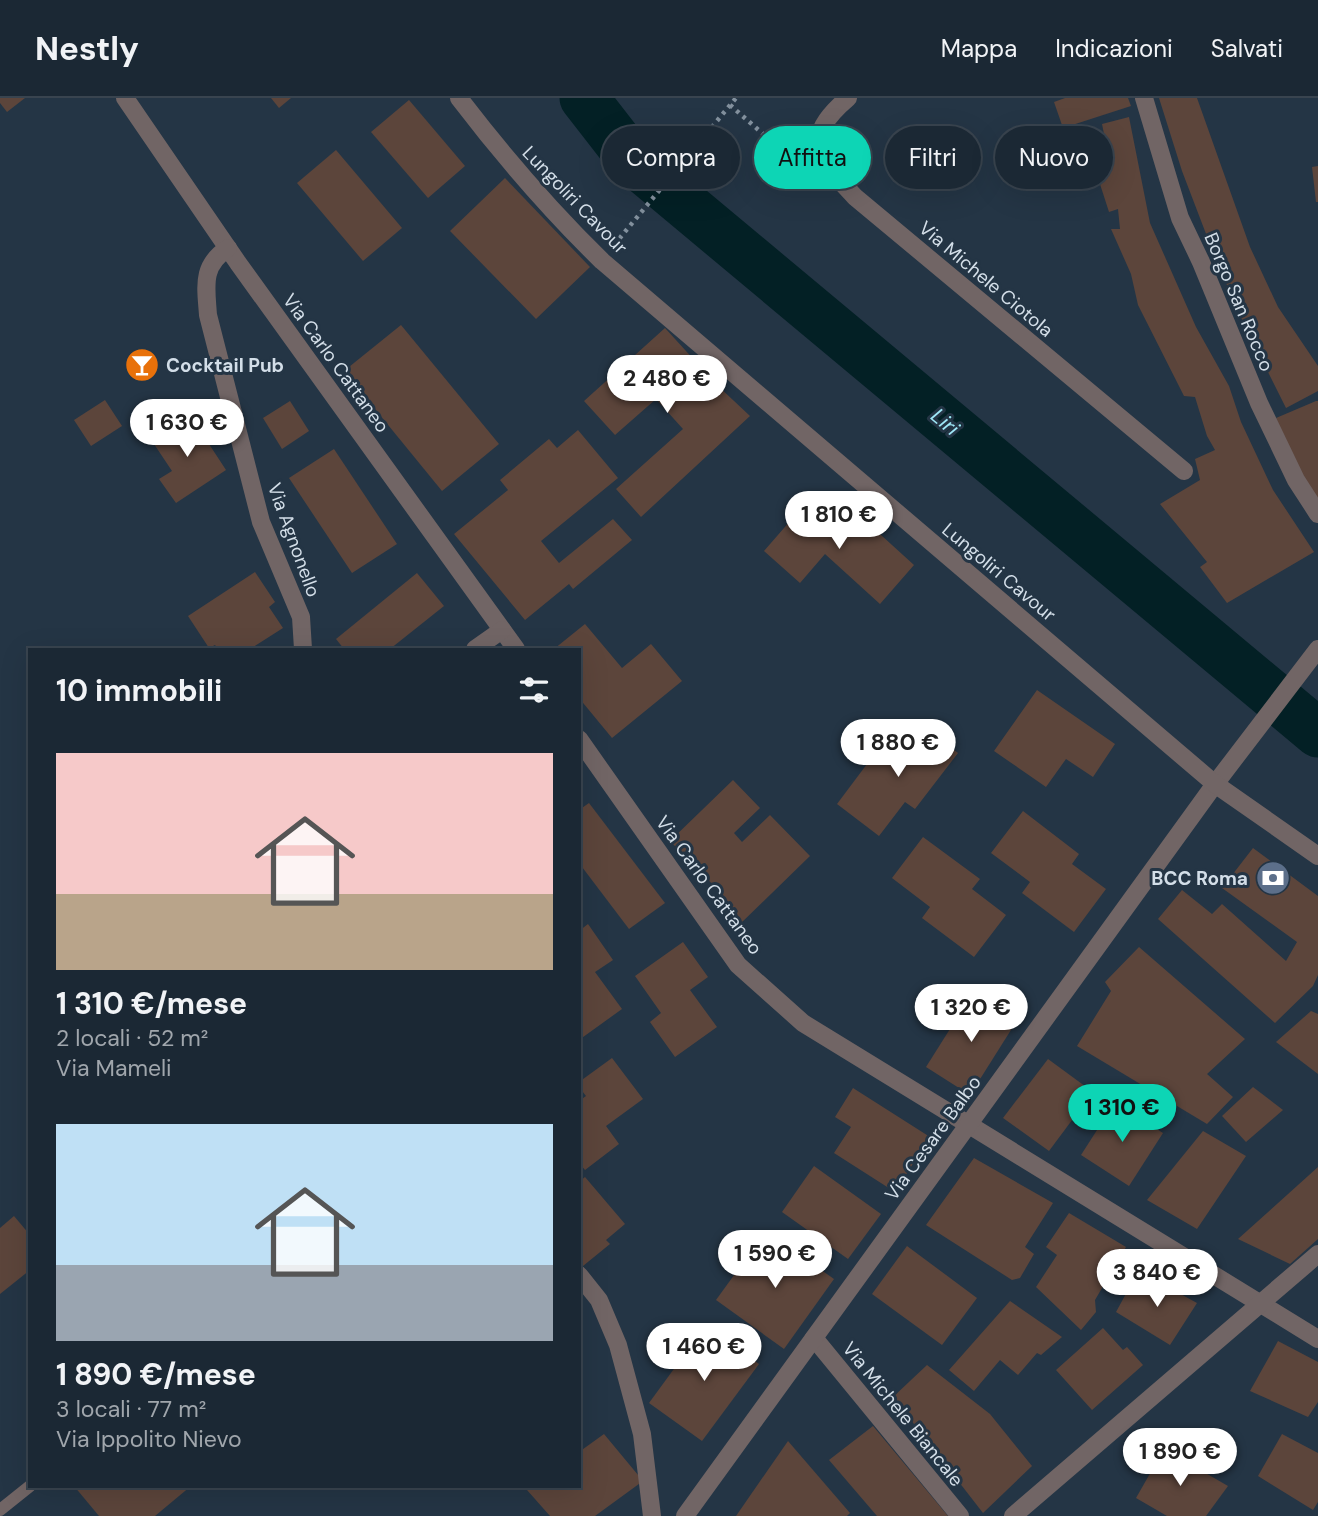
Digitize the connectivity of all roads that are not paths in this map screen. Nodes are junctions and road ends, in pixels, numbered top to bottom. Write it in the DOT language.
graph roads {
  1 [pos="125,98"];
  2 [pos="459,98"];
  3 [pos="848,98"];
  4 [pos="1144,98"];
  5 [pos="228,248"];
  6 [pos="1184,471"];
  7 [pos="1318,514"];
  8 [pos="502,629"];
  9 [pos="303,648"];
  10 [pos="476,648"];
  11 [pos="515,648"];
  12 [pos="1318,649"];
  13 [pos="581,742"];
  14 [pos="1215,784"];
  15 [pos="1318,856"];
  16 [pos="970,1124"];
  17 [pos="1318,1254"];
  18 [pos="581,1278"];
  19 [pos="1259,1305"];
  20 [pos="814,1338"];
  21 [pos="1318,1339"];
  22 [pos="28,1488"];
  23 [pos="0,1510"];
  24 [pos="652,1516"];
  25 [pos="685,1516"];
  26 [pos="961,1516"];
  27 [pos="1013,1516"];
  1 -- 5 [label="street, Via Carlo Cattaneo"];
  2 -- 14 [label="street, Lungoliri Cavour"];
  3 -- 6 [label="street, Via Michele Ciotola"];
  4 -- 7 [label="street, Borgo San Rocco"];
  5 -- 8 [label="street, Via Carlo Cattaneo"];
  5 -- 9 [label="street, Via Agnonello"];
  8 -- 10 [label="street"];
  8 -- 11 [label="street, Via Carlo Cattaneo"];
  12 -- 14 [label="street, Via Cesare Balbo"];
  13 -- 16 [label="street, Via Carlo Cattaneo"];
  14 -- 15 [label="street, Lungoliri Cavour"];
  14 -- 16 [label="street, Via Cesare Balbo"];
  16 -- 19 [label="street, Via Carlo Cattaneo"];
  16 -- 20 [label="street, Via Cesare Balbo"];
  17 -- 19 [label="street"];
  18 -- 24 [label="street"];
  19 -- 21 [label="street, Via Carlo Cattaneo"];
  19 -- 27 [label="street"];
  20 -- 25 [label="street, Via Cesare Balbo"];
  20 -- 26 [label="street, Via Michele Biancale"];
  22 -- 23 [label="lane"];
}
